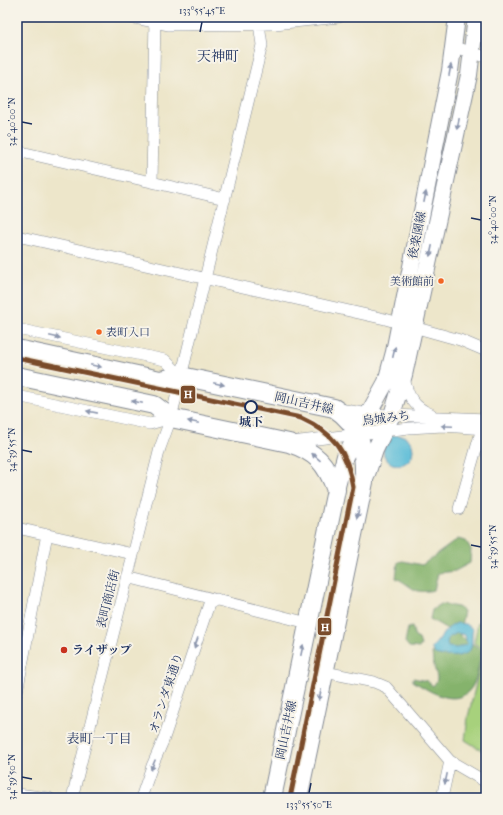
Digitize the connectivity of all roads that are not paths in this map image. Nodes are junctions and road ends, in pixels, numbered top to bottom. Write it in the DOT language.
graph roads {
  1 [pos="130,17"];
  2 [pos="339,17"];
  3 [pos="455,17"];
  4 [pos="476,18"];
  5 [pos="155,20"];
  6 [pos="259,21"];
  7 [pos="454,47"];
  8 [pos="479,55"];
  9 [pos="17,151"];
  10 [pos="152,182"];
  11 [pos="224,199"];
  12 [pos="17,236"];
  13 [pos="206,277"];
  14 [pos="407,325"];
  15 [pos="17,329"];
  16 [pos="17,349"];
  17 [pos="486,349"];
  18 [pos="404,375"];
  19 [pos="17,376"];
  20 [pos="181,376"];
  21 [pos="386,382"];
  22 [pos="17,396"];
  23 [pos="334,408"];
  24 [pos="369,414"];
  25 [pos="392,415"];
  26 [pos="438,416"];
  27 [pos="169,424"];
  28 [pos="485,426"];
  29 [pos="409,428"];
  30 [pos="384,430"];
  31 [pos="358,434"];
  32 [pos="288,443"];
  33 [pos="364,482"];
  34 [pos="336,490"];
  35 [pos="459,510"];
  36 [pos="17,528"];
  37 [pos="48,534"];
  38 [pos="133,554"];
  39 [pos="127,577"];
  40 [pos="213,602"];
  41 [pos="308,623"];
  42 [pos="324,672"];
  43 [pos="17,692"];
  44 [pos="450,760"];
  45 [pos="486,782"];
  46 [pos="17,794"];
  47 [pos="49,798"];
  48 [pos="72,798"];
  49 [pos="141,798"];
  50 [pos="272,798"];
  51 [pos="298,798"];
  52 [pos="442,798"];
  1 -- 5 [label="street"];
  2 -- 6 [label="street"];
  3 -- 4 [label="street"];
  3 -- 7 [label="main road, 後楽園線"];
  4 -- 8 [label="main road, 後楽園線"];
  5 -- 6 [label="street"];
  5 -- 10 [label="street"];
  6 -- 11 [label="street, 表町商店街"];
  7 -- 8 [label="street"];
  14 -- 7 [label="main road, 後楽園線, one-way"];
  8 -- 14 [label="main road, 後楽園線, one-way"];
  9 -- 10 [label="street"];
  10 -- 11 [label="street"];
  11 -- 13 [label="street, 表町商店街"];
  12 -- 13 [label="street"];
  13 -- 14 [label="street"];
  13 -- 20 [label="street, 表町商店街"];
  14 -- 17 [label="street"];
  14 -- 18 [label="main road, 後楽園線"];
  21 -- 14 [label="main road, 後楽園線, one-way"];
  15 -- 20 [label="street, one-way"];
  16 -- 20 [label="main road, 岡山吉井線, one-way"];
  18 -- 25 [label="main road, 後楽園線"];
  18 -- 26 [label="street"];
  27 -- 19 [label="main road, one-way"];
  20 -- 23 [label="main road, 岡山吉井線, one-way"];
  20 -- 27 [label="street, 表町商店街"];
  21 -- 24 [label="main road, 後楽園線"];
  21 -- 25 [label="street"];
  27 -- 22 [label="street, one-way"];
  23 -- 24 [label="street, 烏城みち"];
  23 -- 31 [label="main road, 岡山吉井線"];
  24 -- 25 [label="street, 烏城みち"];
  24 -- 31 [label="main road, 後楽園線"];
  25 -- 26 [label="street, 烏城みち"];
  25 -- 29 [label="street"];
  25 -- 30 [label="main road, 後楽園線"];
  26 -- 28 [label="street, 烏城みち"];
  32 -- 27 [label="main road, one-way"];
  27 -- 38 [label="street, 表町商店街"];
  28 -- 29 [label="street, 烏城みち, one-way"];
  28 -- 35 [label="street"];
  29 -- 30 [label="street, 烏城みち"];
  30 -- 31 [label="street, 烏城みち"];
  30 -- 33 [label="main road, 後楽園線"];
  31 -- 32 [label="street, 烏城みち"];
  31 -- 33 [label="main road, 岡山吉井線"];
  31 -- 34 [label="main road, 後楽園線"];
  34 -- 32 [label="main road, one-way"];
  33 -- 42 [label="main road, 岡山吉井線, one-way"];
  34 -- 41 [label="main road, 岡山吉井線"];
  36 -- 37 [label="street"];
  37 -- 38 [label="street"];
  37 -- 43 [label="street"];
  38 -- 39 [label="street, 表町商店街"];
  39 -- 40 [label="street"];
  39 -- 48 [label="street, 表町商店街"];
  40 -- 41 [label="street"];
  40 -- 49 [label="street, オランダ東通り, one-way"];
  50 -- 41 [label="main road, 岡山吉井線, one-way"];
  42 -- 44 [label="street"];
  42 -- 51 [label="main road, 岡山吉井線, one-way"];
  44 -- 45 [label="street"];
  44 -- 52 [label="street, one-way"];
  46 -- 47 [label="street"];
}
